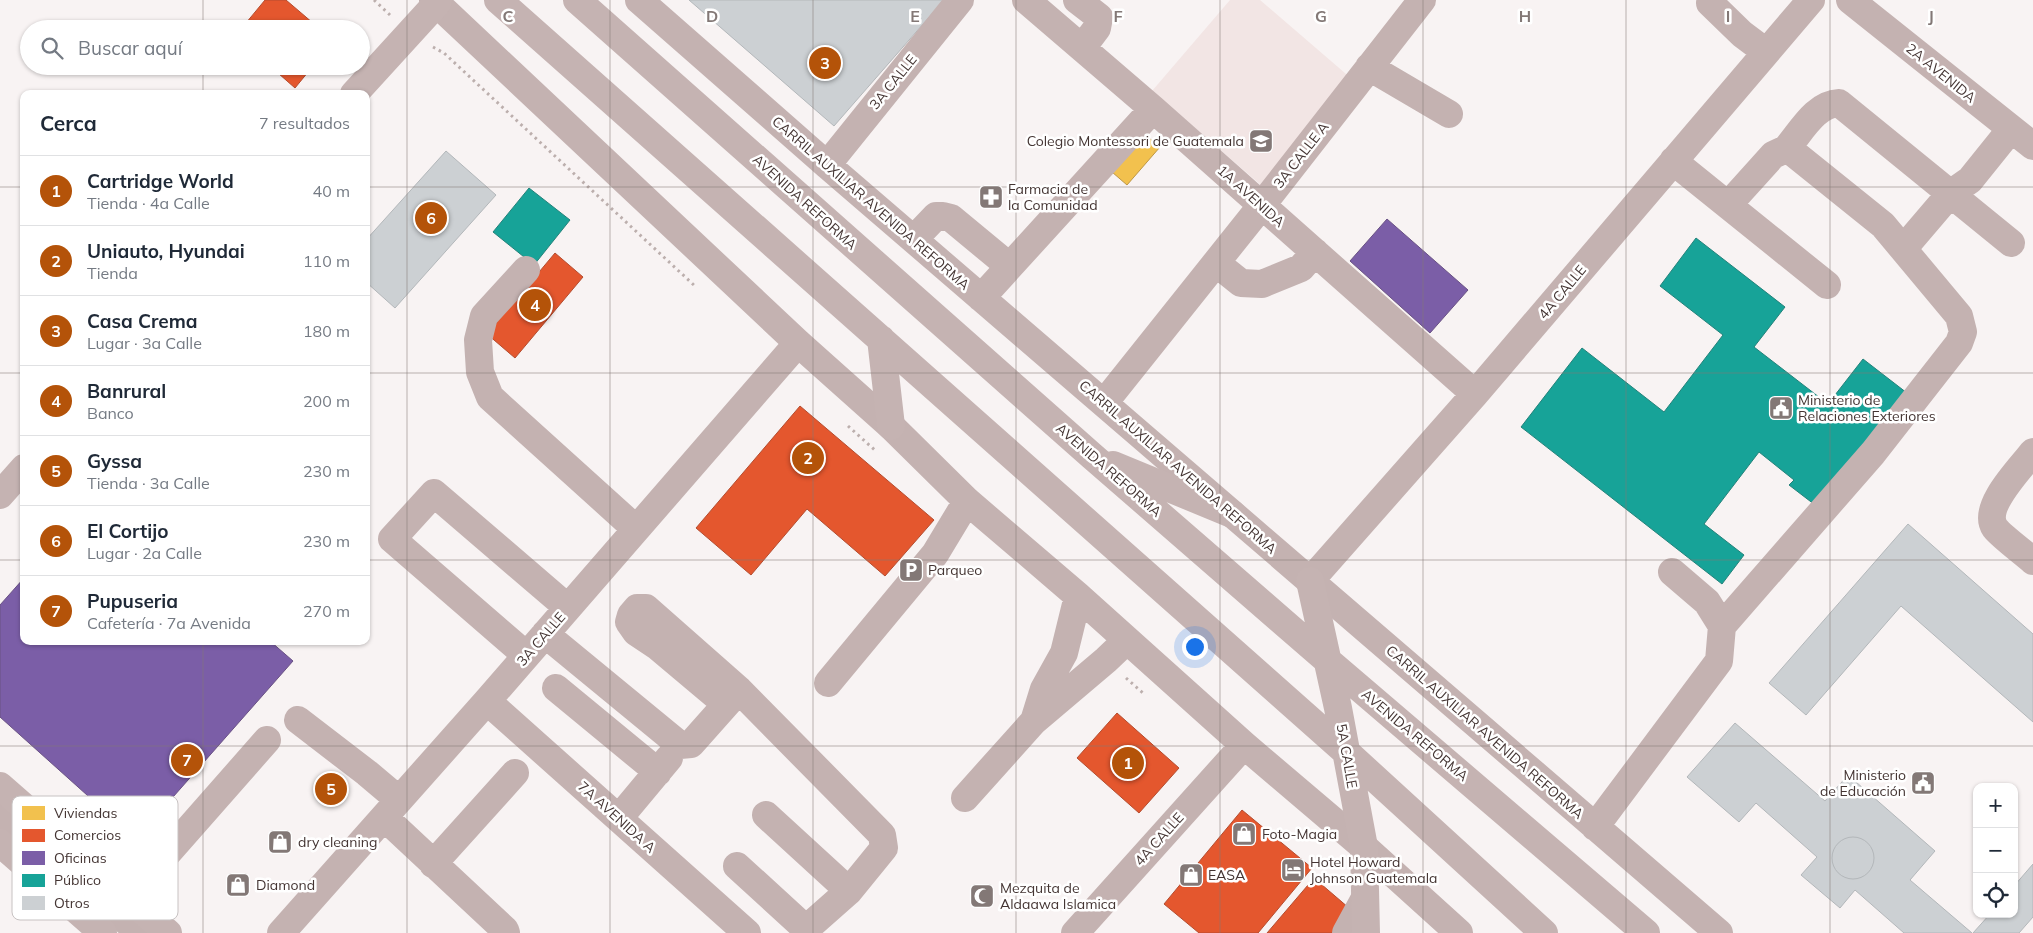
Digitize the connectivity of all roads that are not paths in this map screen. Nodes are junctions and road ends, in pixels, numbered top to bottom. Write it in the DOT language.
graph roads {
  1 [pos="498,0"];
  2 [pos="577,0"];
  3 [pos="639,0"];
  4 [pos="960,0"];
  5 [pos="1026,0"];
  6 [pos="1077,0"];
  7 [pos="1422,0"];
  8 [pos="1811,0"];
  9 [pos="438,1"];
  10 [pos="1713,1"];
  11 [pos="1866,4"];
  12 [pos="1082,48"];
  13 [pos="1766,52"];
  14 [pos="1369,67"];
  15 [pos="358,90"];
  16 [pos="1153,109"];
  17 [pos="1449,114"];
  18 [pos="2004,123"];
  19 [pos="2033,146"];
  20 [pos="1786,149"];
  21 [pos="1673,161"];
  22 [pos="826,165"];
  23 [pos="1950,194"];
  24 [pos="1262,205"];
  25 [pos="1728,205"];
  26 [pos="914,239"];
  27 [pos="2011,242"];
  28 [pos="1903,249"];
  29 [pos="1315,252"];
  30 [pos="1216,263"];
  31 [pos="1009,266"];
  32 [pos="526,270"];
  33 [pos="1826,285"];
  34 [pos="982,298"];
  35 [pos="881,340"];
  36 [pos="798,343"];
  37 [pos="1475,394"];
  38 [pos="1104,403"];
  39 [pos="890,426"];
  40 [pos="1092,456"];
  41 [pos="2032,457"];
  42 [pos="20,472"];
  43 [pos="0,495"];
  44 [pos="967,501"];
  45 [pos="1232,514"];
  46 [pos="636,529"];
  47 [pos="2033,561"];
  48 [pos="1672,572"];
  49 [pos="1310,581"];
  50 [pos="1078,596"];
  51 [pos="568,608"];
  52 [pos="1722,626"];
  53 [pos="545,634"];
  54 [pos="1127,640"];
  55 [pos="526,655"];
  56 [pos="1328,661"];
  57 [pos="828,684"];
  58 [pos="556,688"];
  59 [pos="487,701"];
  60 [pos="298,720"];
  61 [pos="1034,721"];
  62 [pos="267,740"];
  63 [pos="680,745"];
  64 [pos="1244,745"];
  65 [pos="1345,751"];
  66 [pos="658,772"];
  67 [pos="515,773"];
  68 [pos="0,786"];
  69 [pos="12,796"];
  70 [pos="965,798"];
  71 [pos="391,809"];
  72 [pos="0,811"];
  73 [pos="766,815"];
  74 [pos="618,818"];
  75 [pos="12,821"];
  76 [pos="1595,827"];
  77 [pos="178,841"];
  78 [pos="0,843"];
  79 [pos="1364,847"];
  80 [pos="12,853"];
  81 [pos="433,864"];
  82 [pos="738,866"];
  83 [pos="849,890"];
  84 [pos="1365,898"];
  85 [pos="88,920"];
  86 [pos="125,920"];
  87 [pos="153,920"];
  88 [pos="103,933"];
  89 [pos="140,933"];
  90 [pos="168,933"];
  91 [pos="281,933"];
  92 [pos="506,933"];
  93 [pos="747,933"];
  94 [pos="1075,933"];
  95 [pos="1346,933"];
  96 [pos="1366,933"];
  97 [pos="1460,933"];
  98 [pos="1544,933"];
  99 [pos="1646,933"];
  100 [pos="1719,933"];
  1 -- 35 [label="main road"];
  2 -- 40 [label="main road, AVENIDA REFORMA"];
  3 -- 22 [label="street, CARRIL AUXILIAR AVENIDA REFORMA"];
  4 -- 22 [label="street, 3A CALLE"];
  5 -- 12 [label="street, 1A AVENIDA"];
  6 -- 12 [label="street"];
  7 -- 14 [label="street, 3A CALLE A"];
  8 -- 13 [label="street, 4A CALLE"];
  9 -- 15 [label="main road"];
  9 -- 36 [label="street"];
  10 -- 13 [label="street"];
  11 -- 18 [label="street, 2A AVENIDA"];
  12 -- 16 [label="street, 1A AVENIDA"];
  13 -- 21 [label="street, 4A CALLE"];
  14 -- 17 [label="street"];
  14 -- 24 [label="street, 3A CALLE A"];
  16 -- 24 [label="street, 1A AVENIDA"];
  16 -- 31 [label="street"];
  18 -- 19 [label="street, 2A AVENIDA"];
  18 -- 23 [label="street"];
  20 -- 23 [label="street"];
  20 -- 25 [label="street"];
  20 -- 28 [label="street"];
  21 -- 25 [label="street"];
  21 -- 37 [label="street, 4A CALLE"];
  22 -- 26 [label="street, CARRIL AUXILIAR AVENIDA REFORMA"];
  23 -- 27 [label="street"];
  23 -- 28 [label="street"];
  24 -- 29 [label="street, 1A AVENIDA"];
  24 -- 30 [label="street, 3A CALLE A"];
  25 -- 33 [label="street"];
  26 -- 31 [label="street"];
  26 -- 34 [label="street, CARRIL AUXILIAR AVENIDA REFORMA"];
  28 -- 52 [label="street"];
  29 -- 30 [label="street"];
  29 -- 37 [label="street, 1A AVENIDA"];
  30 -- 38 [label="street, 3A CALLE A"];
  31 -- 34 [label="street"];
  32 -- 46 [label="street"];
  34 -- 38 [label="street, CARRIL AUXILIAR AVENIDA REFORMA"];
  35 -- 39 [label="main road"];
  35 -- 65 [label="main road"];
  36 -- 39 [label="street"];
  36 -- 46 [label="street, 3A CALLE"];
  37 -- 49 [label="street, 4A CALLE"];
  38 -- 45 [label="street, CARRIL AUXILIAR AVENIDA REFORMA"];
  39 -- 44 [label="street"];
  40 -- 45 [label="main road"];
  40 -- 56 [label="main road, AVENIDA REFORMA"];
  41 -- 47 [label="street"];
  42 -- 43 [label="main road"];
  44 -- 50 [label="street"];
  44 -- 57 [label="street"];
  45 -- 49 [label="street, CARRIL AUXILIAR AVENIDA REFORMA"];
  46 -- 51 [label="street, 3A CALLE"];
  48 -- 52 [label="street"];
  49 -- 56 [label="main road, 5A CALLE"];
  49 -- 76 [label="street, CARRIL AUXILIAR AVENIDA REFORMA"];
  50 -- 54 [label="street"];
  50 -- 61 [label="street"];
  51 -- 53 [label="street, 3A CALLE"];
  51 -- 55 [label="street"];
  52 -- 76 [label="street"];
  53 -- 55 [label="street, 3A CALLE"];
  53 -- 63 [label="street"];
  54 -- 61 [label="street"];
  54 -- 64 [label="street"];
  55 -- 59 [label="street, 3A CALLE"];
  56 -- 65 [label="main road, 5A CALLE"];
  56 -- 99 [label="main road, AVENIDA REFORMA"];
  58 -- 66 [label="street"];
  59 -- 71 [label="street, 3A CALLE"];
  59 -- 74 [label="street, 7A AVENIDA A"];
  60 -- 71 [label="street"];
  61 -- 70 [label="street"];
  62 -- 77 [label="street"];
  63 -- 66 [label="street"];
  63 -- 83 [label="street"];
  64 -- 79 [label="street"];
  64 -- 94 [label="street, 4A CALLE"];
  65 -- 79 [label="main road, 5A CALLE"];
  65 -- 98 [label="main road"];
  66 -- 74 [label="street"];
  67 -- 81 [label="street"];
  68 -- 69 [label="main road"];
  71 -- 81 [label="street"];
  71 -- 91 [label="street, 3A CALLE"];
  72 -- 75 [label="street"];
  73 -- 83 [label="street"];
  74 -- 93 [label="street, 7A AVENIDA A"];
  76 -- 100 [label="street, CARRIL AUXILIAR AVENIDA REFORMA"];
  78 -- 80 [label="main road"];
  79 -- 84 [label="main road, 5A CALLE"];
  79 -- 97 [label="street"];
  81 -- 92 [label="street"];
  82 -- 83 [label="street"];
  84 -- 95 [label="street"];
  84 -- 96 [label="main road, 5A CALLE"];
  85 -- 88 [label="main road"];
  86 -- 89 [label="street"];
  87 -- 90 [label="main road"];
}
